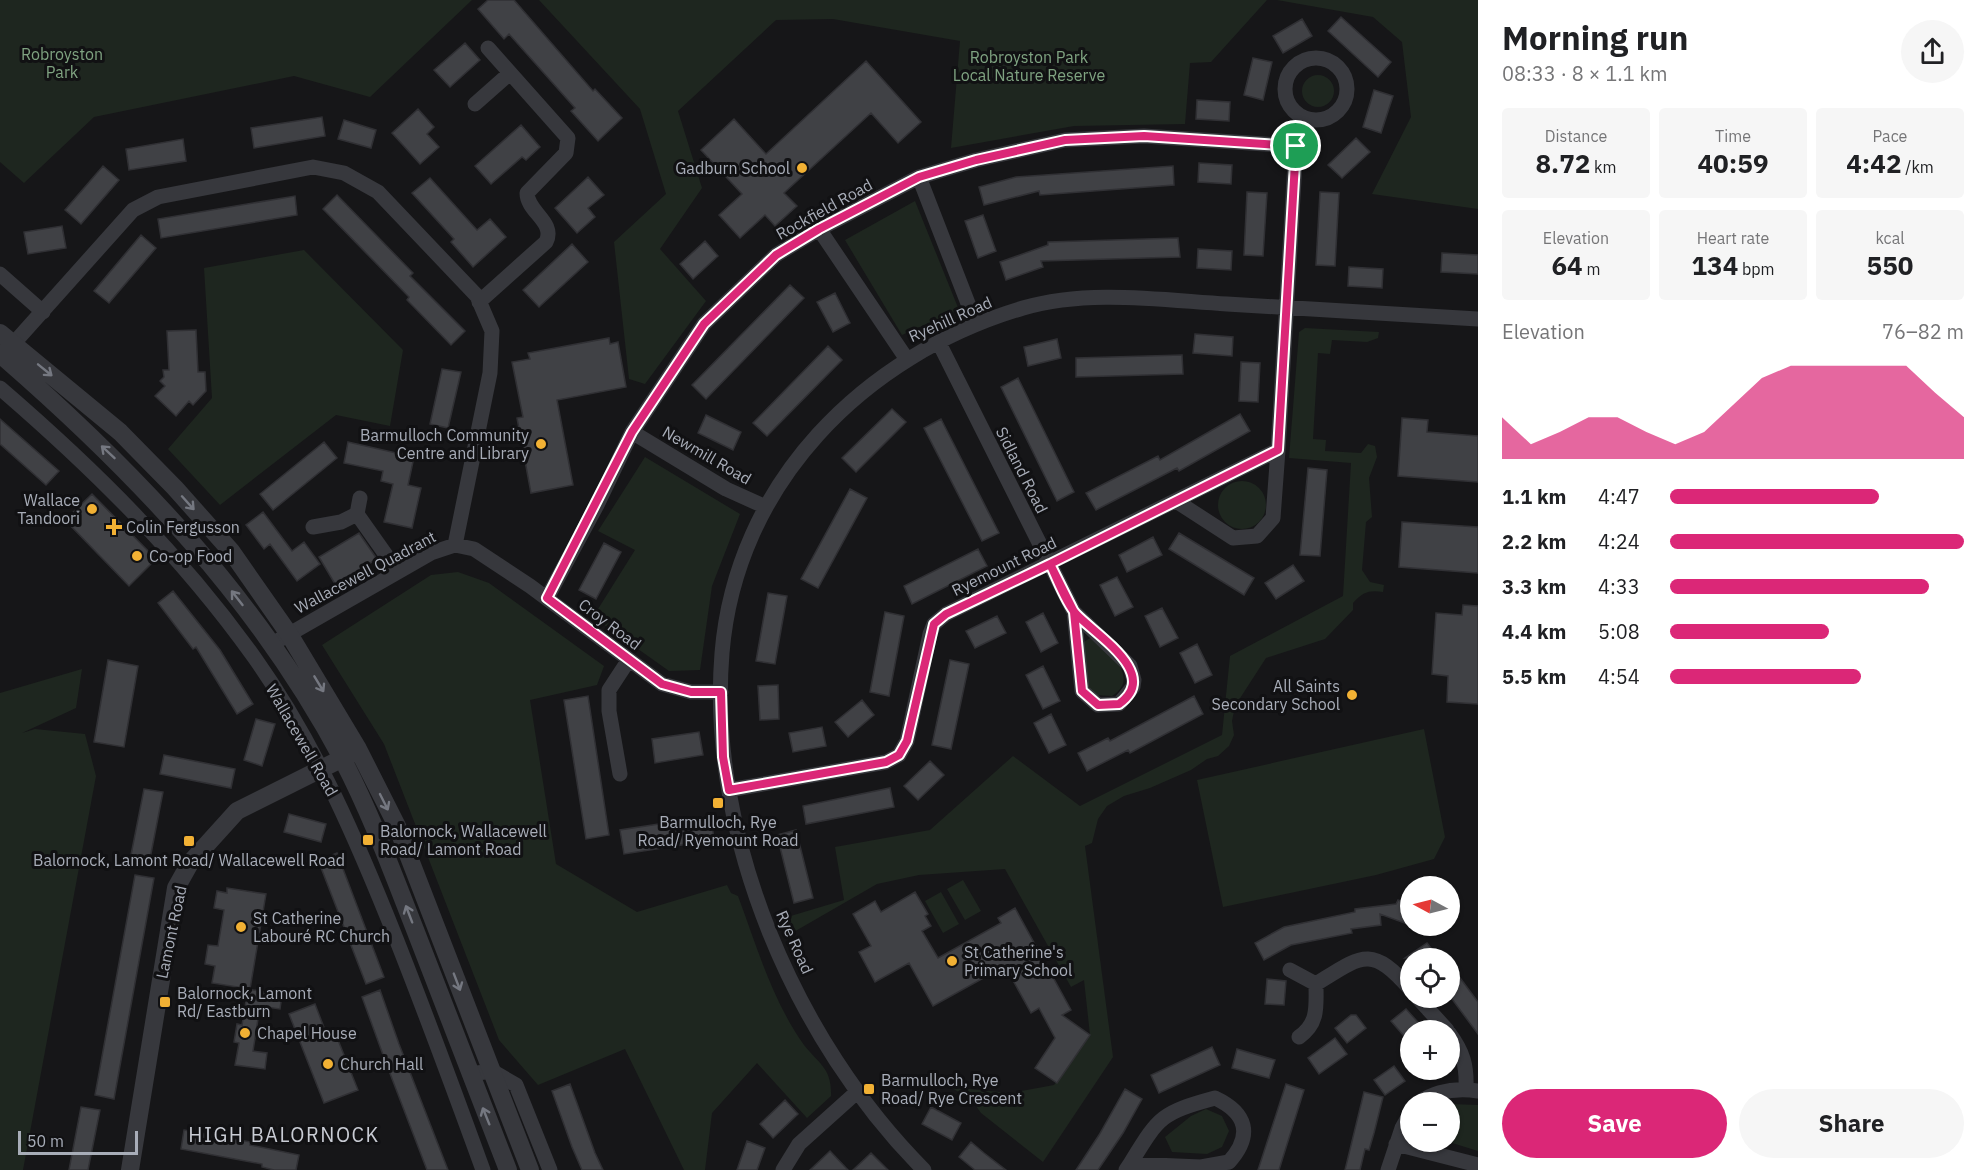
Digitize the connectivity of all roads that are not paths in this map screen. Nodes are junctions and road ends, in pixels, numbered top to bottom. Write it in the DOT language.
graph roads {
  1 [pos="489,48"];
  2 [pos="510,73"];
  3 [pos="475,104"];
  4 [pos="1303,118"];
  5 [pos="1296,146"];
  6 [pos="919,177"];
  7 [pos="819,229"];
  8 [pos="0,274"];
  9 [pos="479,302"];
  10 [pos="1286,308"];
  11 [pos="43,312"];
  12 [pos="1478,319"];
  13 [pos="976,324"];
  14 [pos="939,343"];
  15 [pos="3,349"];
  16 [pos="906,358"];
  17 [pos="0,388"];
  18 [pos="632,432"];
  19 [pos="1278,450"];
  20 [pos="360,498"];
  21 [pos="1176,501"];
  22 [pos="766,507"];
  23 [pos="357,514"];
  24 [pos="313,527"];
  25 [pos="455,545"];
  26 [pos="1050,564"];
  27 [pos="398,572"];
  28 [pos="547,598"];
  29 [pos="1074,612"];
  30 [pos="289,633"];
  31 [pos="273,644"];
  32 [pos="628,661"];
  33 [pos="721,692"];
  34 [pos="350,754"];
  35 [pos="322,770"];
  36 [pos="620,774"];
  37 [pos="729,790"];
  38 [pos="1290,970"];
  39 [pos="1400,977"];
  40 [pos="1316,984"];
  41 [pos="1427,1008"];
  42 [pos="1437,1020"];
  43 [pos="1299,1037"];
  44 [pos="1460,1048"];
  45 [pos="492,1071"];
  46 [pos="470,1074"];
  47 [pos="1472,1090"];
  48 [pos="858,1091"];
  49 [pos="1452,1092"];
  50 [pos="1400,1135"];
  51 [pos="1396,1144"];
  52 [pos="1478,1166"];
  53 [pos="1128,1167"];
  54 [pos="130,1170"];
  55 [pos="483,1170"];
  56 [pos="508,1170"];
  57 [pos="530,1170"];
  58 [pos="550,1170"];
  59 [pos="783,1170"];
  60 [pos="924,1170"];
  61 [pos="1388,1170"];
  1 -- 2 [label="street"];
  2 -- 3 [label="street"];
  2 -- 9 [label="street"];
  4 -- 4 [label="street"];
  4 -- 5 [label="street"];
  5 -- 6 [label="street, Rockfield Road"];
  5 -- 10 [label="street"];
  6 -- 7 [label="street, Rockfield Road"];
  6 -- 13 [label="street"];
  7 -- 16 [label="street"];
  7 -- 18 [label="street, Rockfield Road"];
  8 -- 11 [label="street"];
  9 -- 11 [label="street, Wallacewell Quadrant"];
  9 -- 25 [label="street, Wallacewell Quadrant"];
  10 -- 12 [label="street, Ryehill Road"];
  10 -- 13 [label="street, Ryehill Road"];
  10 -- 19 [label="street"];
  11 -- 15 [label="street, Wallacewell Quadrant"];
  13 -- 14 [label="street, Ryehill Road"];
  14 -- 16 [label="street, Ryehill Road"];
  14 -- 26 [label="street, Sidland Road"];
  15 -- 30 [label="street, Wallacewell Road, one-way"];
  31 -- 15 [label="street, Wallacewell Road, one-way"];
  16 -- 22 [label="street, Ryehill Road"];
  17 -- 35 [label="street, Wallacewell Road"];
  18 -- 22 [label="street, Newmill Road"];
  18 -- 28 [label="street, Rockfield Road"];
  19 -- 21 [label="street, Ryemount Road"];
  19 -- 21 [label="street"];
  20 -- 23 [label="street"];
  21 -- 26 [label="street, Ryemount Road"];
  22 -- 33 [label="street, Ryehill Road"];
  23 -- 24 [label="street"];
  23 -- 27 [label="street"];
  25 -- 27 [label="street, Wallacewell Quadrant"];
  25 -- 28 [label="street, Croy Road"];
  26 -- 29 [label="street, Sidland Road"];
  26 -- 37 [label="street, Ryemount Road"];
  27 -- 30 [label="street, Wallacewell Quadrant"];
  28 -- 32 [label="street, Croy Road"];
  29 -- 29 [label="street, Sidland Road"];
  30 -- 31 [label="street, Wallacewell Quadrant"];
  30 -- 34 [label="street, Wallacewell Road, one-way"];
  31 -- 34 [label="street, Wallacewell Road"];
  32 -- 33 [label="street, Croy Road"];
  32 -- 36 [label="street"];
  33 -- 37 [label="street, Rye Road"];
  34 -- 35 [label="street, Lamont Road"];
  34 -- 45 [label="street, Wallacewell Road, one-way"];
  46 -- 34 [label="street, Wallacewell Road, one-way"];
  35 -- 54 [label="street, Lamont Road"];
  35 -- 55 [label="street, Wallacewell Road"];
  37 -- 48 [label="street, Rye Road"];
  38 -- 40 [label="street"];
  39 -- 40 [label="street"];
  40 -- 43 [label="street"];
  41 -- 42 [label="street"];
  44 -- 47 [label="street"];
  45 -- 46 [label="street"];
  45 -- 57 [label="street, Wallacewell Road"];
  45 -- 58 [label="street"];
  56 -- 46 [label="street, Wallacewell Road, one-way"];
  47 -- 49 [label="street"];
  48 -- 59 [label="street"];
  48 -- 60 [label="street, Rye Road"];
  50 -- 51 [label="street"];
  51 -- 52 [label="street"];
  51 -- 61 [label="street"];
  53 -- 53 [label="street"];
}
